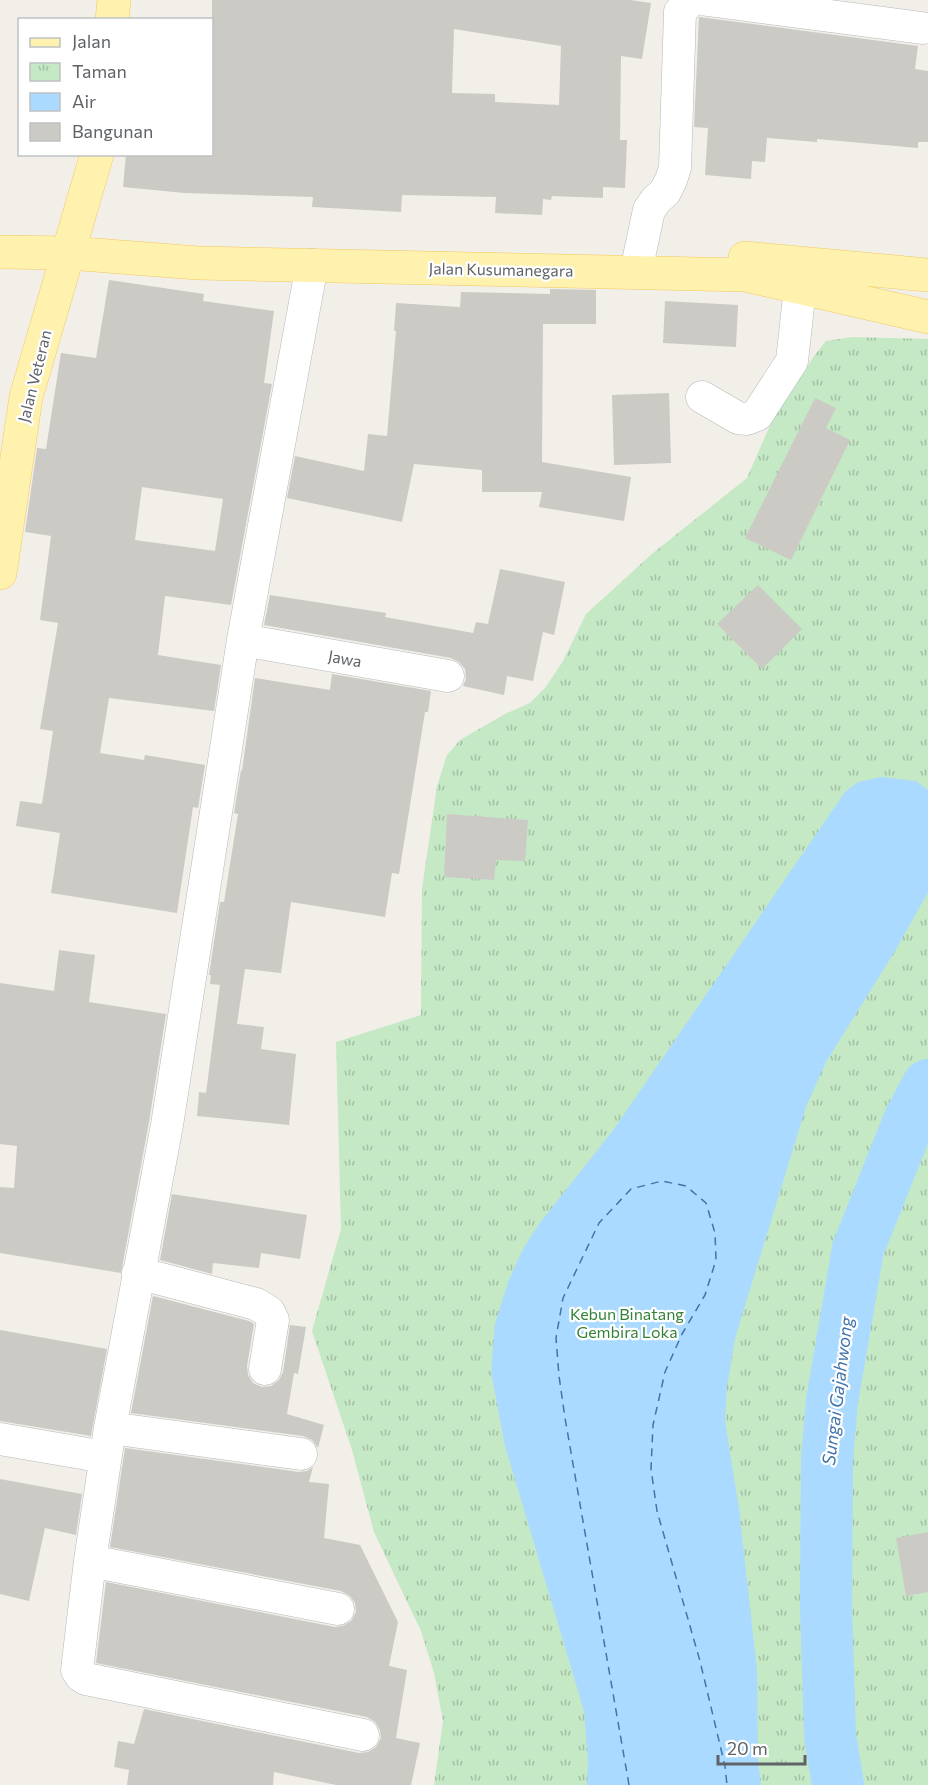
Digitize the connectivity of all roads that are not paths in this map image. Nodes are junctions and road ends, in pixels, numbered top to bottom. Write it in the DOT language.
graph roads {
  1 [pos="114,0"];
  2 [pos="693,0"];
  3 [pos="707,0"];
  4 [pos="112,18"];
  5 [pos="922,28"];
  6 [pos="97,156"];
  7 [pos="0,252"];
  8 [pos="69,253"];
  9 [pos="639,256"];
  10 [pos="312,265"];
  11 [pos="928,275"];
  12 [pos="800,288"];
  13 [pos="928,317"];
  14 [pos="702,397"];
  15 [pos="0,573"];
  16 [pos="243,640"];
  17 [pos="447,676"];
  18 [pos="138,1273"];
  19 [pos="266,1369"];
  20 [pos="0,1439"];
  21 [pos="108,1442"];
  22 [pos="301,1454"];
  23 [pos="90,1561"];
  24 [pos="338,1610"];
  25 [pos="363,1735"];
  1 -- 4 [label="main road"];
  2 -- 9 [label="street"];
  3 -- 5 [label="street"];
  6 -- 8 [label="main road, Jalan Veteran"];
  7 -- 8 [label="main road, Jalan Kusumanegara"];
  8 -- 9 [label="main road, Jalan Kusumanegara"];
  8 -- 10 [label="main road, Jalan Kusumanegara"];
  8 -- 15 [label="main road, Jalan Veteran"];
  9 -- 11 [label="main road, Jalan Kusumanegara"];
  10 -- 12 [label="main road, Jalan Kusumanegara"];
  10 -- 16 [label="street"];
  12 -- 13 [label="main road, Jalan Kusumanegara"];
  12 -- 14 [label="street"];
  16 -- 17 [label="street, Jawa"];
  16 -- 18 [label="street"];
  18 -- 19 [label="street"];
  18 -- 21 [label="street"];
  20 -- 21 [label="street"];
  21 -- 22 [label="street"];
  21 -- 23 [label="street"];
  23 -- 24 [label="street"];
  23 -- 25 [label="street"];
}
